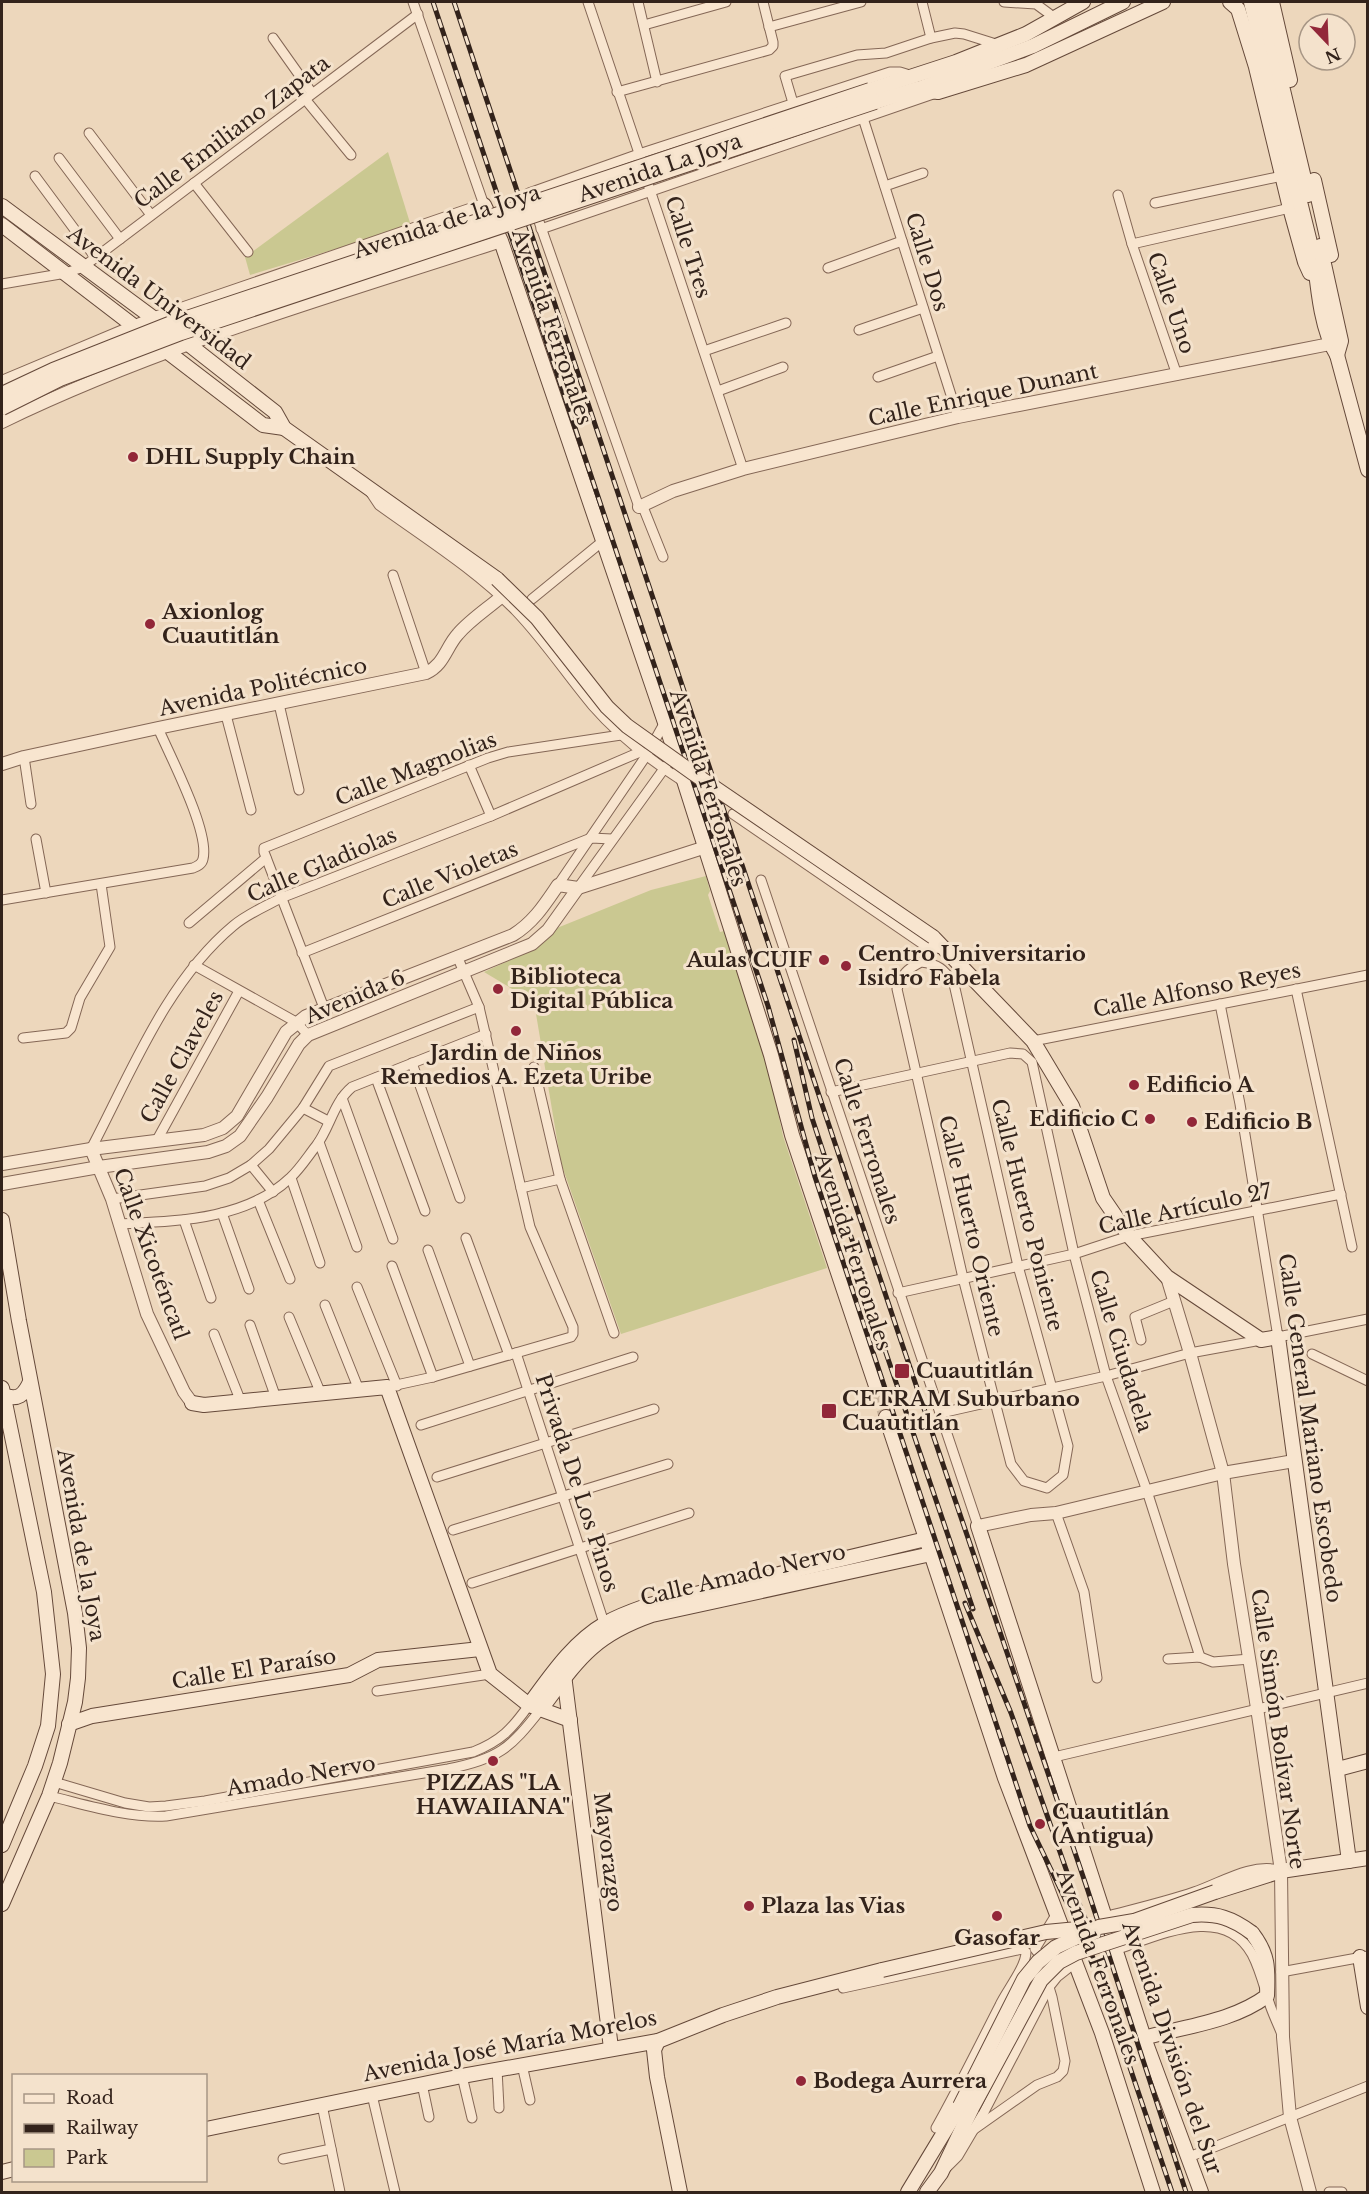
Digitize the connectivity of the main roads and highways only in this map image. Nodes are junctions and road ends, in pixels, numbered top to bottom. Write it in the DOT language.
graph roads {
  1 [pos="1083,2"];
  2 [pos="1123,2"];
  3 [pos="1163,2"];
  4 [pos="1251,2"];
  5 [pos="1262,2"];
  6 [pos="1272,2"];
  7 [pos="1236,4"];
  8 [pos="912,83"];
  9 [pos="484,205"];
  10 [pos="2,206"];
  11 [pos="2,225"];
  12 [pos="1324,288"];
  13 [pos="2,394"];
  14 [pos="2,408"];
  15 [pos="284,428"];
  16 [pos="1368,470"];
  17 [pos="689,777"];
  18 [pos="2,1220"];
  19 [pos="30,1382"];
  20 [pos="877,1389"];
  21 [pos="2,1391"];
  22 [pos="192,1403"];
  23 [pos="886,1417"];
  24 [pos="978,1526"];
  25 [pos="926,1539"];
  26 [pos="931,1554"];
  27 [pos="840,1567"];
  28 [pos="696,1599"];
  29 [pos="480,1649"];
  30 [pos="562,1661"];
  31 [pos="564,1678"];
  32 [pos="535,1707"];
  33 [pos="570,1719"];
  34 [pos="69,1724"];
  35 [pos="1368,1761"];
  36 [pos="1338,1769"];
  37 [pos="2,1845"];
  38 [pos="1368,1858"];
  39 [pos="1349,1861"];
  40 [pos="2,1904"];
  41 [pos="1101,1922"];
  42 [pos="1364,1956"];
  43 [pos="1368,2007"];
  44 [pos="1144,2038"];
  45 [pos="658,2041"];
  46 [pos="611,2048"];
  47 [pos="966,2107"];
  48 [pos="207,2130"];
  49 [pos="680,2193"];
  50 [pos="908,2193"];
  51 [pos="927,2193"];
  52 [pos="1153,2193"];
  53 [pos="1201,2193"];
  1 -- 8 [label="main road"];
  2 -- 8 [label="main road"];
  3 -- 8 [label="main road"];
  4 -- 12 [label="main road"];
  5 -- 12 [label="main road"];
  6 -- 12 [label="main road"];
  7 -- 12 [label="main road"];
  8 -- 13 [label="main road, Avenida de la Joya, bridge"];
  8 -- 14 [label="main road, Avenida de la Joya, bridge"];
  9 -- 17 [label="main road, Avenida Ferronales"];
  10 -- 15 [label="main road, Avenida Universidad"];
  11 -- 15 [label="main road, Avenida Universidad"];
  12 -- 16 [label="main road"];
  15 -- 17 [label="main road, Avenida Universidad, bridge"];
  17 -- 20 [label="main road, Avenida Ferronales"];
  17 -- 36 [label="main road, Calle General Mariano Escobedo, bridge"];
  18 -- 19 [label="main road, Avenida de la Joya"];
  19 -- 21 [label="main road"];
  19 -- 34 [label="main road, Avenida de la Joya"];
  21 -- 37 [label="main road"];
  22 -- 29 [label="main road"];
  23 -- 25 [label="main road, Avenida Ferronales"];
  24 -- 41 [label="main road, Avenida Ferronales"];
  25 -- 26 [label="main road, Avenida Ferronales"];
  25 -- 27 [label="main road, Calle Amado Nervo"];
  26 -- 27 [label="main road, Calle Amado Nervo"];
  26 -- 52 [label="main road, Avenida Ferronales"];
  27 -- 28 [label="main road, Calle Amado Nervo"];
  28 -- 30 [label="main road, Calle Amado Nervo"];
  28 -- 31 [label="main road, Calle Amado Nervo"];
  29 -- 32 [label="main road"];
  29 -- 34 [label="main road, Calle El Paraíso"];
  30 -- 31 [label="main road, Mayorazgo"];
  30 -- 32 [label="main road, Calle Amado Nervo"];
  31 -- 32 [label="main road, Calle Amado Nervo"];
  31 -- 33 [label="main road, Mayorazgo"];
  32 -- 33 [label="main road"];
  33 -- 46 [label="main road, Mayorazgo"];
  34 -- 40 [label="main road, Avenida de la Joya"];
  35 -- 36 [label="main road"];
  36 -- 39 [label="main road, Calle General Mariano Escobedo"];
  38 -- 39 [label="main road"];
  39 -- 41 [label="main road, bridge"];
  41 -- 44 [label="main road, Avenida División del Sur"];
  41 -- 45 [label="main road, Avenida José María Morelos, bridge"];
  41 -- 47 [label="main road, bridge"];
  42 -- 43 [label="main road"];
  44 -- 47 [label="main road, bridge"];
  44 -- 53 [label="main road, Avenida División del Sur"];
  45 -- 46 [label="main road, Avenida José María Morelos"];
  45 -- 49 [label="main road"];
  46 -- 48 [label="main road, Avenida José María Morelos"];
  47 -- 50 [label="main road"];
  47 -- 51 [label="main road"];
}
